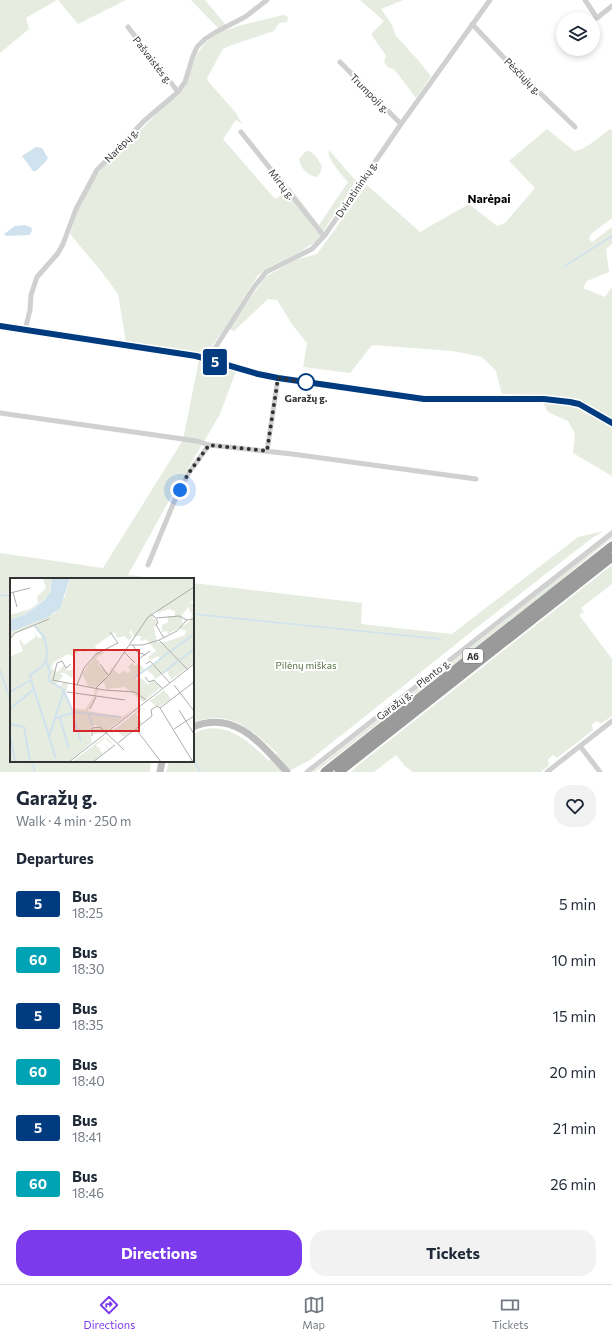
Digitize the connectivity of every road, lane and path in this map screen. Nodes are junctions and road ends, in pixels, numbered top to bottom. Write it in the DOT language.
graph roads {
  1 [pos="267,0"];
  2 [pos="490,0"];
  3 [pos="585,0"];
  4 [pos="612,6"];
  5 [pos="472,24"];
  6 [pos="128,27"];
  7 [pos="340,62"];
  8 [pos="178,92"];
  9 [pos="401,124"];
  10 [pos="575,127"];
  11 [pos="241,132"];
  12 [pos="324,236"];
  13 [pos="0,326"];
  14 [pos="25,330"];
  15 [pos="208,360"];
  16 [pos="278,378"];
  17 [pos="0,413"];
  18 [pos="612,423"];
  19 [pos="209,445"];
  20 [pos="267,451"];
  21 [pos="476,479"];
  22 [pos="612,533"];
  23 [pos="612,546"];
  24 [pos="612,557"];
  25 [pos="148,565"];
  26 [pos="612,721"];
  27 [pos="194,727"];
  28 [pos="580,746"];
  29 [pos="162,762"];
  30 [pos="343,770"];
  31 [pos="160,772"];
  32 [pos="288,772"];
  33 [pos="307,772"];
  34 [pos="325,772"];
  35 [pos="547,772"];
  36 [pos="600,772"];
  1 -- 8 [label="street, Narėpų g."];
  2 -- 5 [label="street, Dviratininkų g."];
  3 -- 4 [label="street"];
  5 -- 9 [label="street, Dviratininkų g."];
  5 -- 10 [label="street, Pėsčiųjų g."];
  6 -- 8 [label="street, Pašvaistės g."];
  7 -- 9 [label="street, Trumpoji g."];
  8 -- 14 [label="street, Narėpų g."];
  9 -- 12 [label="street, Dviratininkų g."];
  11 -- 12 [label="street, Mirtų g."];
  12 -- 15 [label="street, Dviratininkų g."];
  13 -- 14 [label="street"];
  14 -- 15 [label="street"];
  15 -- 16 [label="street"];
  16 -- 18 [label="street"];
  16 -- 20 [label="street"];
  17 -- 19 [label="street"];
  19 -- 20 [label="street"];
  19 -- 25 [label="street"];
  20 -- 21 [label="street"];
  22 -- 33 [label="street, Garažų g."];
  23 -- 34 [label="highway, Plento g. / A6"];
  24 -- 30 [label="highway, Plento g. / A6"];
  26 -- 28 [label="street"];
  27 -- 32 [label="main road"];
  28 -- 35 [label="street"];
  28 -- 36 [label="street"];
  29 -- 31 [label="main road"];
}
